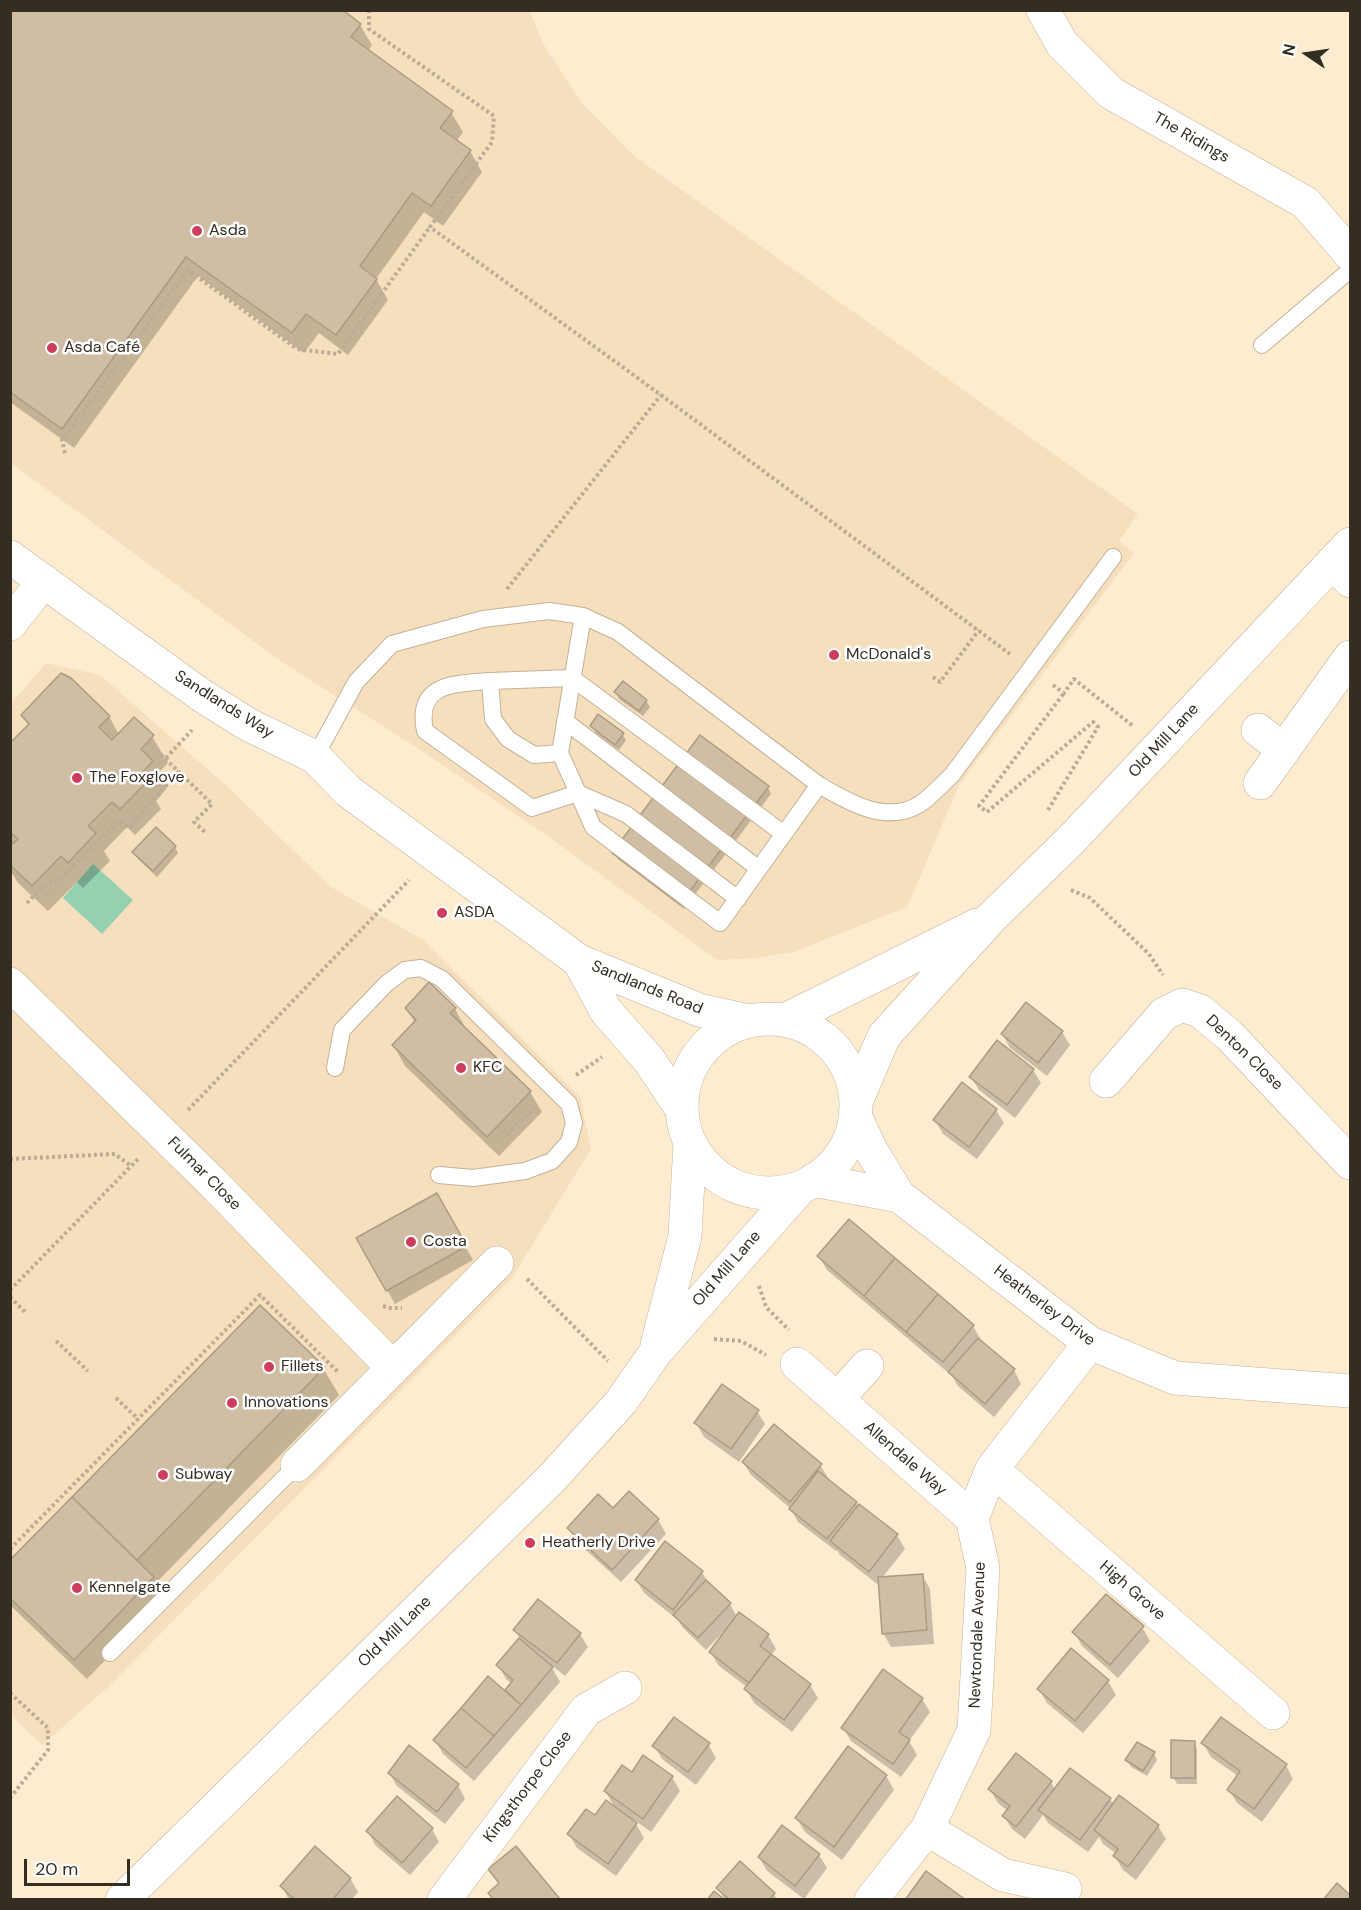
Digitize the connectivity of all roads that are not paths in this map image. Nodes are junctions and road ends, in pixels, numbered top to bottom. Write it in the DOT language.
graph roads {
  1 [pos="1043,10"];
  2 [pos="1350,254"];
  3 [pos="1350,270"];
  4 [pos="1262,345"];
  5 [pos="10,557"];
  6 [pos="1113,557"];
  7 [pos="1344,562"];
  8 [pos="44,581"];
  9 [pos="583,616"];
  10 [pos="10,624"];
  11 [pos="1350,657"];
  12 [pos="572,678"];
  13 [pos="490,681"];
  14 [pos="565,720"];
  15 [pos="1258,730"];
  16 [pos="1284,750"];
  17 [pos="560,753"];
  18 [pos="315,756"];
  19 [pos="1260,783"];
  20 [pos="819,785"];
  21 [pos="578,794"];
  22 [pos="784,834"];
  23 [pos="759,868"];
  24 [pos="738,898"];
  25 [pos="992,917"];
  26 [pos="579,961"];
  27 [pos="10,984"];
  28 [pos="785,1020"];
  29 [pos="749,1021"];
  30 [pos="334,1068"];
  31 [pos="1106,1081"];
  32 [pos="681,1108"];
  33 [pos="855,1109"];
  34 [pos="690,1143"];
  35 [pos="1350,1163"];
  36 [pos="439,1175"];
  37 [pos="807,1183"];
  38 [pos="899,1196"];
  39 [pos="497,1263"];
  40 [pos="1090,1343"];
  41 [pos="655,1353"];
  42 [pos="794,1360"];
  43 [pos="867,1366"];
  44 [pos="393,1368"];
  45 [pos="1350,1391"];
  46 [pos="837,1399"];
  47 [pos="297,1465"];
  48 [pos="992,1469"];
  49 [pos="972,1518"];
  50 [pos="111,1653"];
  51 [pos="625,1688"];
  52 [pos="1273,1713"];
  53 [pos="927,1829"];
  54 [pos="1065,1889"];
  55 [pos="122,1899"];
  56 [pos="444,1899"];
  57 [pos="871,1899"];
  1 -- 2 [label="street, The Ridings"];
  3 -- 4 [label="lane"];
  5 -- 8 [label="street, Sandlands Way"];
  6 -- 20 [label="lane"];
  7 -- 25 [label="street, Old Mill Lane"];
  8 -- 10 [label="street"];
  8 -- 18 [label="street, Sandlands Way"];
  9 -- 12 [label="lane"];
  9 -- 18 [label="lane"];
  9 -- 20 [label="lane"];
  11 -- 16 [label="street"];
  12 -- 13 [label="lane"];
  12 -- 14 [label="lane"];
  12 -- 22 [label="lane"];
  13 -- 17 [label="lane"];
  13 -- 21 [label="lane"];
  14 -- 17 [label="lane"];
  14 -- 23 [label="lane"];
  15 -- 16 [label="street"];
  16 -- 19 [label="street"];
  17 -- 21 [label="lane"];
  18 -- 26 [label="street, Sandlands Way"];
  20 -- 22 [label="lane"];
  21 -- 24 [label="lane"];
  21 -- 24 [label="lane"];
  22 -- 23 [label="lane"];
  23 -- 24 [label="lane"];
  25 -- 28 [label="street, Old Mill Lane"];
  25 -- 33 [label="street, Old Mill Lane"];
  26 -- 29 [label="street, Sandlands Road"];
  26 -- 32 [label="street, Sandlands Road"];
  27 -- 44 [label="street, Fulmar Close"];
  28 -- 29 [label="street, Old Mill Lane"];
  28 -- 33 [label="street, Old Mill Lane"];
  29 -- 32 [label="street, Old Mill Lane"];
  30 -- 36 [label="lane"];
  31 -- 35 [label="street, Denton Close"];
  32 -- 34 [label="street, Old Mill Lane"];
  33 -- 37 [label="street, Old Mill Lane"];
  33 -- 38 [label="street, Heatherley Drive"];
  34 -- 37 [label="street, Old Mill Lane"];
  34 -- 41 [label="street, Old Mill Lane"];
  37 -- 38 [label="street, Heatherley Drive"];
  37 -- 41 [label="street, Old Mill Lane"];
  38 -- 40 [label="street, Heatherley Drive"];
  39 -- 44 [label="street"];
  40 -- 45 [label="street, Heatherley Drive"];
  40 -- 48 [label="street"];
  41 -- 55 [label="street, Old Mill Lane"];
  42 -- 46 [label="street, Allendale Way"];
  43 -- 46 [label="street"];
  44 -- 47 [label="street"];
  46 -- 49 [label="street, Allendale Way"];
  47 -- 50 [label="lane"];
  48 -- 49 [label="street"];
  48 -- 52 [label="street, High Grove"];
  49 -- 53 [label="street, Newtondale Avenue"];
  51 -- 56 [label="street, Kingsthorpe Close"];
  53 -- 54 [label="street"];
  53 -- 57 [label="street, Newtondale Avenue"];
}
